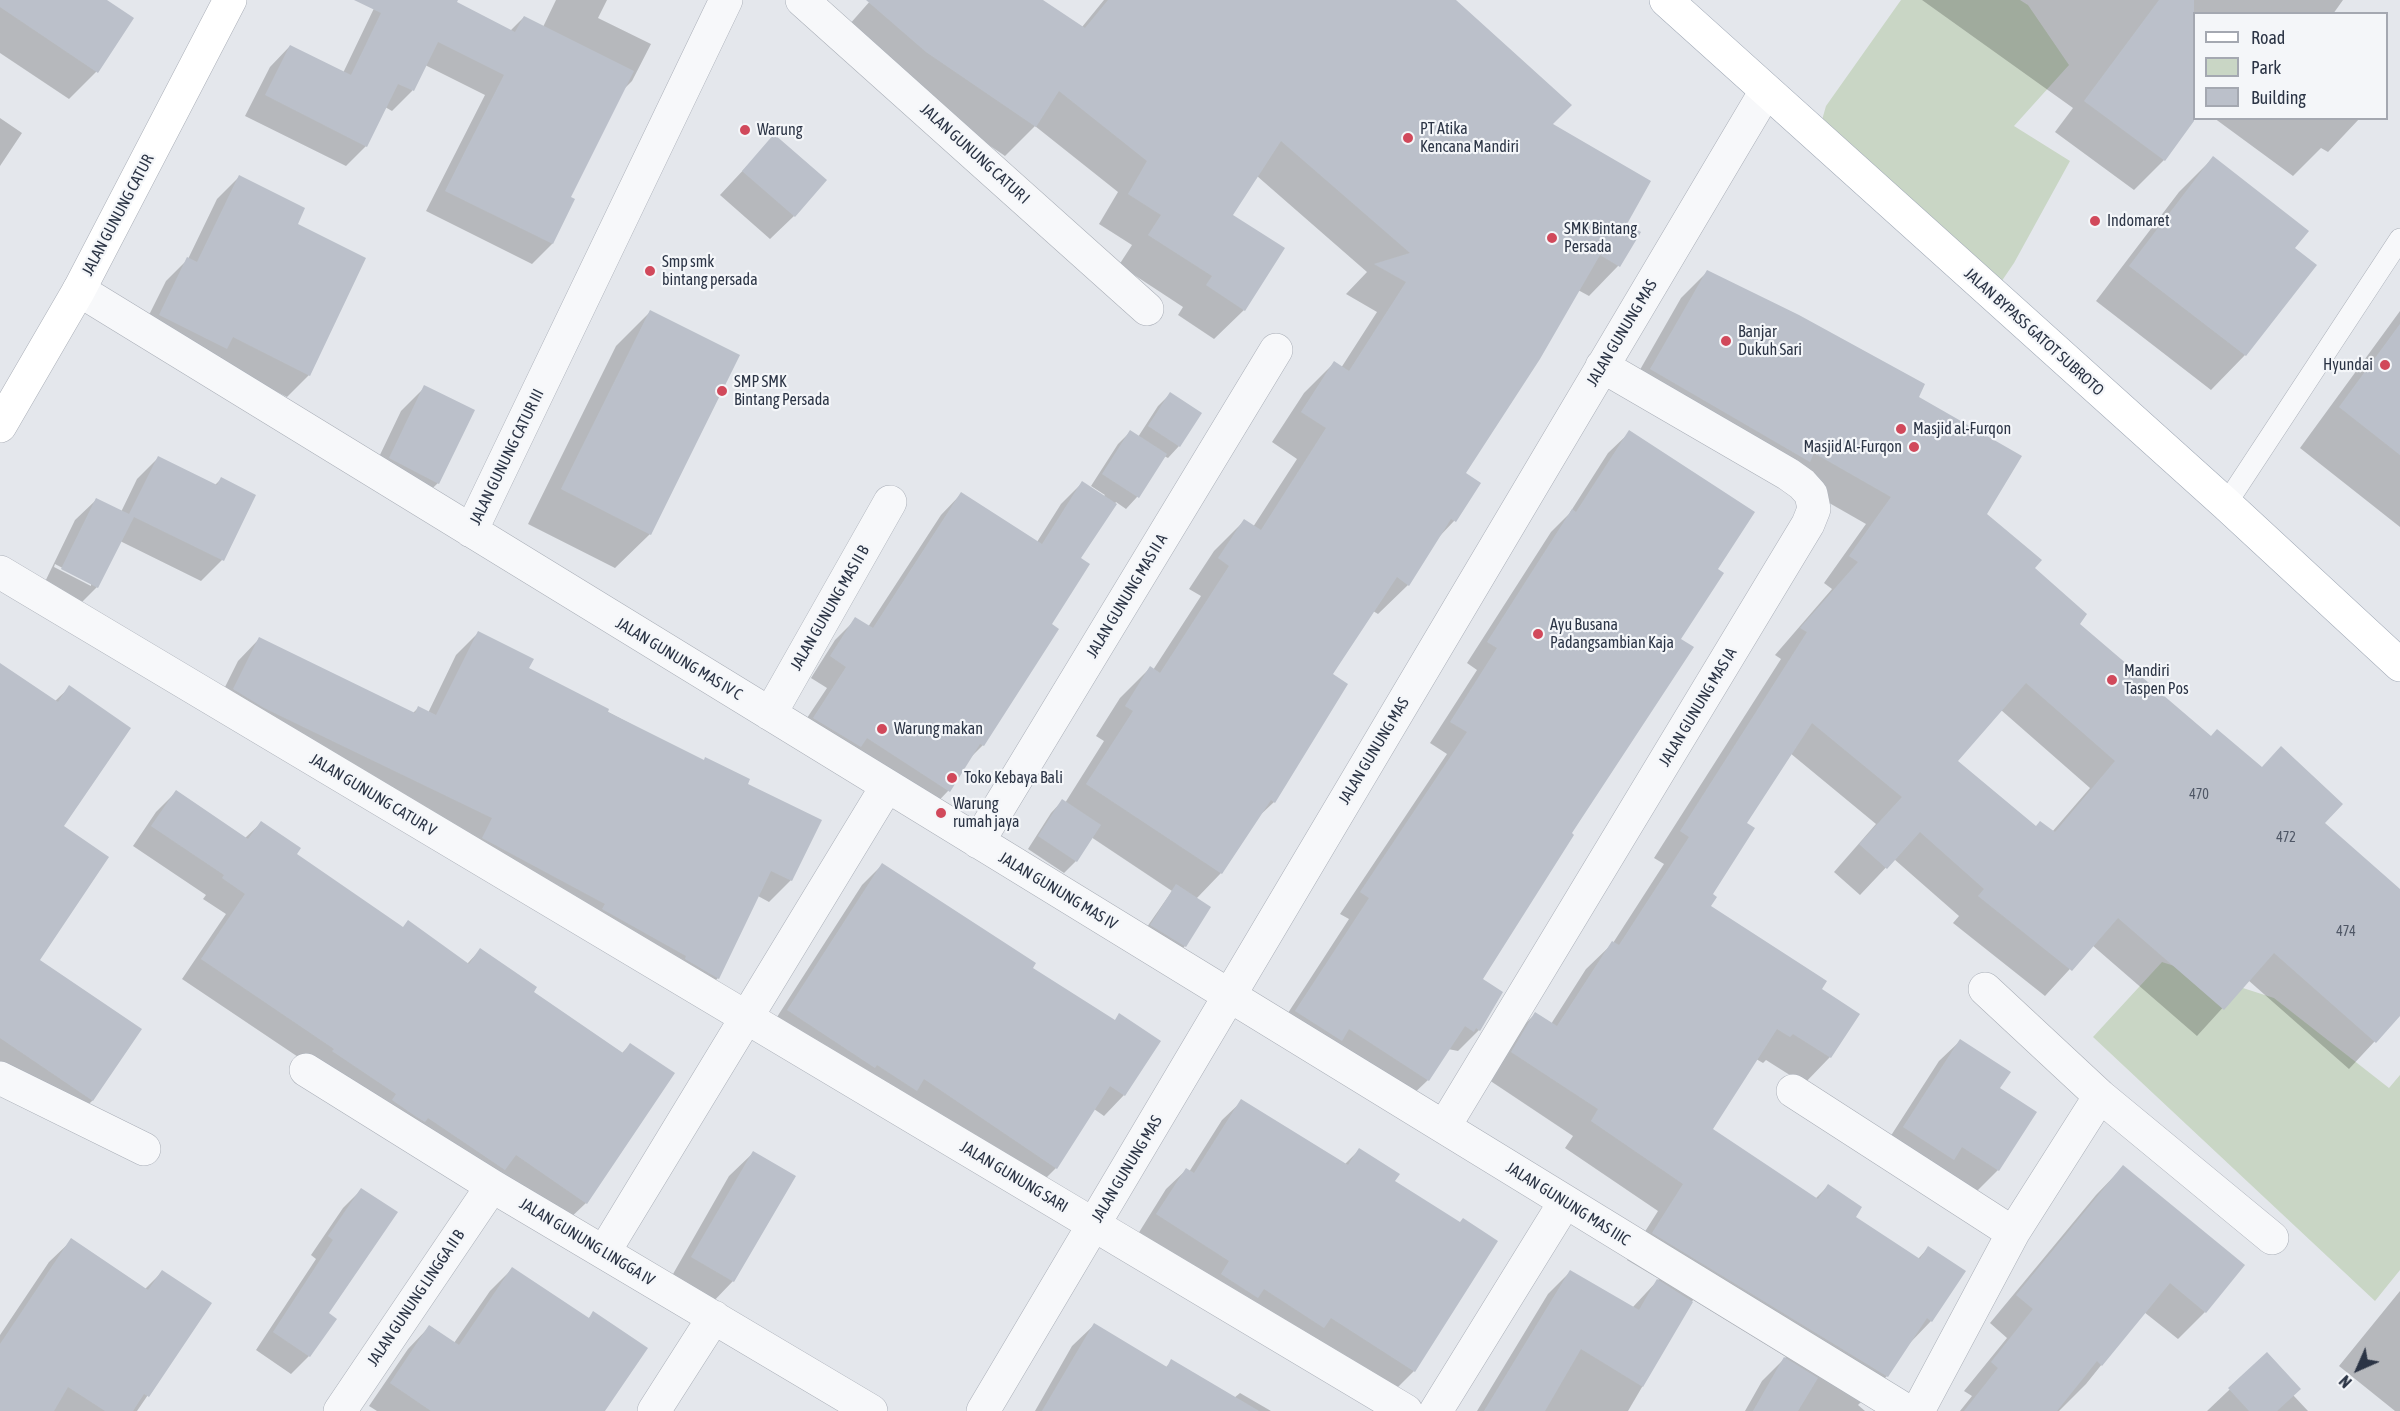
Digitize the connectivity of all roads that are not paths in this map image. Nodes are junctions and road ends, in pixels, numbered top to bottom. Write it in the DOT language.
graph roads {
  1 [pos="230,0"];
  2 [pos="726,0"];
  3 [pos="802,0"];
  4 [pos="1666,0"];
  5 [pos="1766,91"];
  6 [pos="2400,239"];
  7 [pos="79,290"];
  8 [pos="1147,309"];
  9 [pos="1275,350"];
  10 [pos="1602,366"];
  11 [pos="0,426"];
  12 [pos="890,502"];
  13 [pos="2226,504"];
  14 [pos="471,531"];
  15 [pos="0,572"];
  16 [pos="2400,665"];
  17 [pos="770,714"];
  18 [pos="887,786"];
  19 [pos="978,842"];
  20 [pos="1986,989"];
  21 [pos="1230,995"];
  22 [pos="746,1018"];
  23 [pos="306,1070"];
  24 [pos="0,1078"];
  25 [pos="1792,1091"];
  26 [pos="2100,1096"];
  27 [pos="1444,1127"];
  28 [pos="144,1149"];
  29 [pos="492,1185"];
  30 [pos="1565,1202"];
  31 [pos="1094,1225"];
  32 [pos="2013,1233"];
  33 [pos="2272,1238"];
  34 [pos="604,1252"];
  35 [pos="714,1317"];
  36 [pos="340,1411"];
  37 [pos="654,1411"];
  38 [pos="871,1411"];
  39 [pos="983,1411"];
  40 [pos="1406,1411"];
  41 [pos="1436,1411"];
  42 [pos="1907,1411"];
  43 [pos="1918,1411"];
  1 -- 7 [label="main road, JALAN GUNUNG CATUR"];
  2 -- 14 [label="street, JALAN GUNUNG CATUR III"];
  3 -- 8 [label="street, JALAN GUNUNG CATUR I"];
  4 -- 5 [label="main road, JALAN BYPASS GATOT SUBROTO"];
  5 -- 10 [label="street, JALAN GUNUNG MAS"];
  5 -- 13 [label="main road, JALAN BYPASS GATOT SUBROTO"];
  6 -- 13 [label="lane"];
  7 -- 11 [label="main road, JALAN GUNUNG CATUR"];
  7 -- 14 [label="street, JALAN GUNUNG CATUR III"];
  9 -- 19 [label="street, JALAN GUNUNG MAS II A"];
  10 -- 21 [label="street, JALAN GUNUNG MAS"];
  10 -- 27 [label="street, JALAN GUNUNG MAS IA"];
  12 -- 17 [label="street, JALAN GUNUNG MAS II B"];
  13 -- 16 [label="main road, JALAN BYPASS GATOT SUBROTO"];
  14 -- 17 [label="street, JALAN GUNUNG MAS IV C"];
  15 -- 22 [label="street, JALAN GUNUNG CATUR V"];
  17 -- 18 [label="street, JALAN GUNUNG MAS IV C"];
  18 -- 19 [label="street, JALAN GUNUNG MAS IV"];
  18 -- 22 [label="street"];
  19 -- 21 [label="street, JALAN GUNUNG MAS IV"];
  20 -- 26 [label="street"];
  21 -- 27 [label="street, JALAN GUNUNG MAS IIIC"];
  21 -- 31 [label="street, JALAN GUNUNG MAS"];
  22 -- 31 [label="street, JALAN GUNUNG SARI"];
  22 -- 34 [label="street"];
  23 -- 29 [label="street, JALAN GUNUNG LINGGA IV"];
  24 -- 28 [label="street"];
  25 -- 32 [label="street"];
  26 -- 32 [label="street"];
  26 -- 33 [label="street"];
  27 -- 30 [label="street, JALAN GUNUNG MAS IIIC"];
  29 -- 34 [label="street, JALAN GUNUNG LINGGA IV"];
  29 -- 36 [label="street, JALAN GUNUNG LINGGA II B"];
  30 -- 41 [label="street"];
  30 -- 42 [label="street, JALAN GUNUNG MAS IIIC"];
  31 -- 39 [label="street, JALAN GUNUNG MAS"];
  31 -- 40 [label="street, JALAN GUNUNG SARI"];
  32 -- 43 [label="street"];
  34 -- 35 [label="street, JALAN GUNUNG LINGGA IV"];
  35 -- 37 [label="street"];
  35 -- 38 [label="street, JALAN GUNUNG LINGGA IV"];
}
